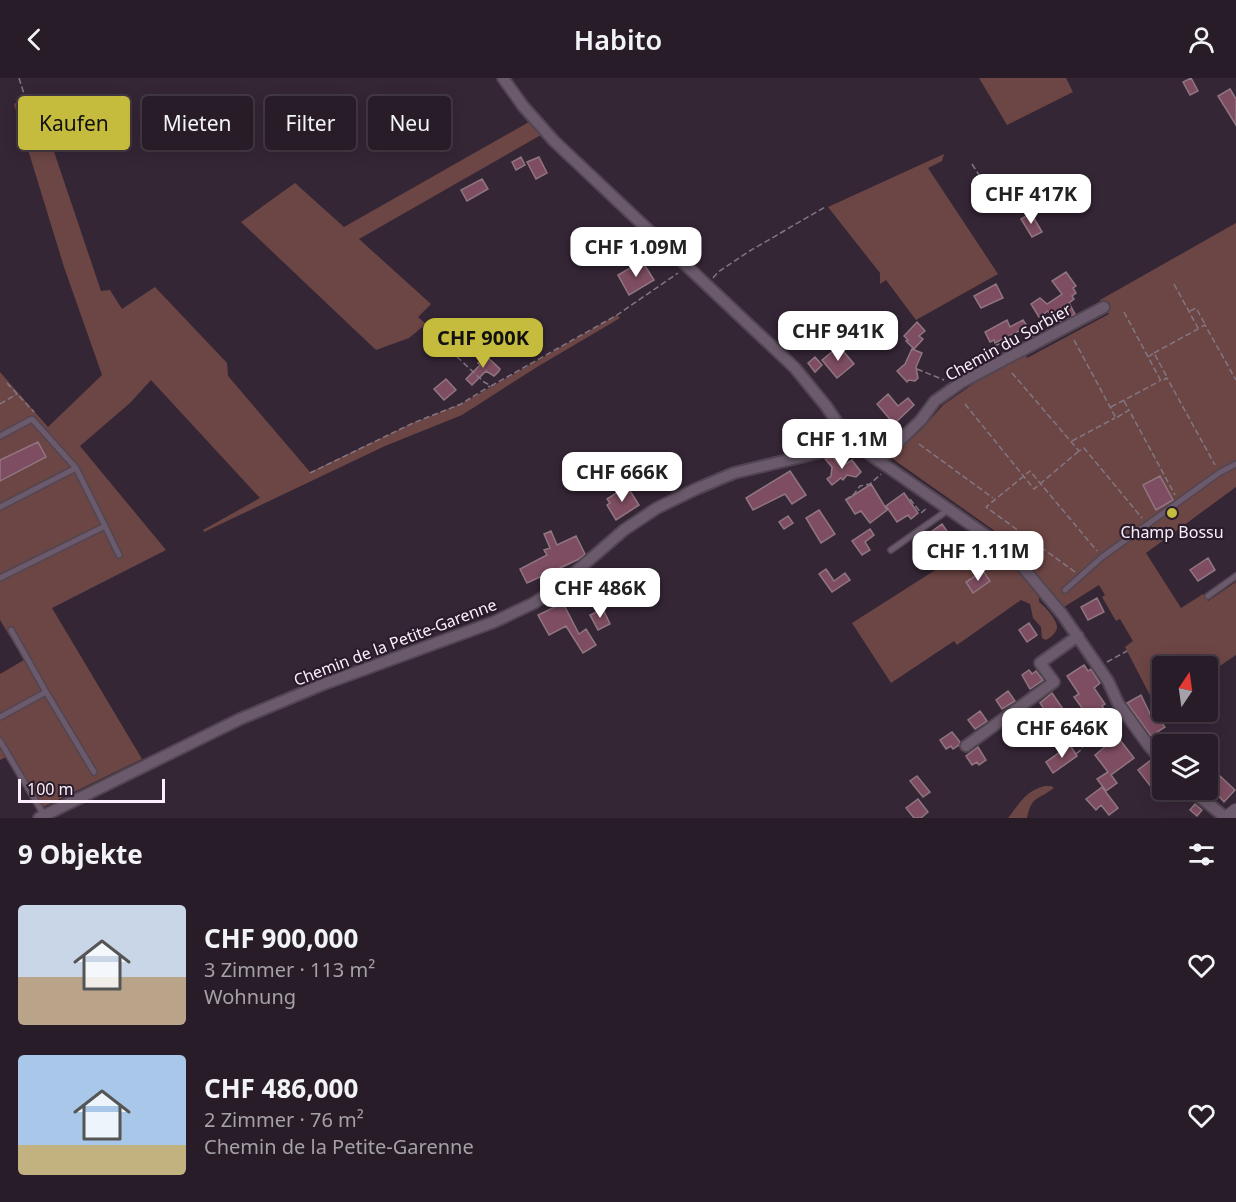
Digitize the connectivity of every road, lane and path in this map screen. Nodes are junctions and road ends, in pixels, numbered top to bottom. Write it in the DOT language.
graph roads {
  1 [pos="20,78"];
  2 [pos="503,78"];
  3 [pos="25,96"];
  4 [pos="972,164"];
  5 [pos="825,207"];
  6 [pos="1023,209"];
  7 [pos="686,267"];
  8 [pos="1174,284"];
  9 [pos="706,285"];
  10 [pos="1104,308"];
  11 [pos="1189,311"];
  12 [pos="1124,312"];
  13 [pos="1205,325"];
  14 [pos="424,326"];
  15 [pos="1198,328"];
  16 [pos="1074,340"];
  17 [pos="1004,342"];
  18 [pos="1154,353"];
  19 [pos="1148,357"];
  20 [pos="999,361"];
  21 [pos="917,369"];
  22 [pos="1012,373"];
  23 [pos="1167,378"];
  24 [pos="1236,380"];
  25 [pos="1161,381"];
  26 [pos="8,382"];
  27 [pos="491,386"];
  28 [pos="957,386"];
  29 [pos="18,394"];
  30 [pos="1124,401"];
  31 [pos="0,404"];
  32 [pos="965,404"];
  33 [pos="1111,408"];
  34 [pos="1130,410"];
  35 [pos="1116,418"];
  36 [pos="32,419"];
  37 [pos="0,435"];
  38 [pos="849,440"];
  39 [pos="1071,442"];
  40 [pos="919,444"];
  41 [pos="1079,451"];
  42 [pos="883,463"];
  43 [pos="1236,464"];
  44 [pos="76,468"];
  45 [pos="310,472"];
  46 [pos="1219,473"];
  47 [pos="1024,476"];
  48 [pos="1040,484"];
  49 [pos="910,499"];
  50 [pos="845,500"];
  51 [pos="995,500"];
  52 [pos="937,501"];
  53 [pos="1178,503"];
  54 [pos="0,507"];
  55 [pos="949,509"];
  56 [pos="1148,525"];
  57 [pos="105,526"];
  58 [pos="891,550"];
  59 [pos="119,555"];
  60 [pos="1102,557"];
  61 [pos="1081,576"];
  62 [pos="1236,576"];
  63 [pos="0,578"];
  64 [pos="1065,590"];
  65 [pos="1208,596"];
  66 [pos="11,630"];
  67 [pos="1078,636"];
  68 [pos="1127,651"];
  69 [pos="1109,661"];
  70 [pos="46,692"];
  71 [pos="1120,706"];
  72 [pos="0,717"];
  73 [pos="0,741"];
  74 [pos="966,746"];
  75 [pos="1152,749"];
  76 [pos="1076,754"];
  77 [pos="94,772"];
  78 [pos="1204,800"];
  79 [pos="1236,811"];
  80 [pos="41,817"];
  81 [pos="1227,818"];
  1 -- 3 [label="path"];
  2 -- 7 [label="street"];
  4 -- 6 [label="path"];
  5 -- 9 [label="path"];
  7 -- 9 [label="street"];
  7 -- 27 [label="path"];
  8 -- 11 [label="path"];
  9 -- 38 [label="street"];
  10 -- 20 [label="street, Chemin du Sorbier"];
  11 -- 13 [label="path"];
  11 -- 15 [label="path"];
  12 -- 19 [label="path"];
  13 -- 15 [label="path"];
  13 -- 24 [label="path"];
  14 -- 27 [label="path"];
  15 -- 18 [label="path"];
  16 -- 33 [label="path"];
  17 -- 20 [label="path"];
  18 -- 19 [label="path"];
  18 -- 23 [label="path"];
  19 -- 25 [label="path"];
  20 -- 28 [label="street, Chemin du Sorbier"];
  21 -- 28 [label="path"];
  22 -- 39 [label="path"];
  23 -- 25 [label="path"];
  23 -- 46 [label="path"];
  25 -- 30 [label="path"];
  26 -- 29 [label="path"];
  27 -- 45 [label="path"];
  28 -- 42 [label="street, Chemin du Sorbier"];
  29 -- 31 [label="path"];
  29 -- 36 [label="path"];
  30 -- 33 [label="path"];
  30 -- 34 [label="path"];
  32 -- 47 [label="path"];
  33 -- 35 [label="path"];
  34 -- 35 [label="path"];
  34 -- 53 [label="path"];
  35 -- 39 [label="path"];
  36 -- 37 [label="lane"];
  36 -- 44 [label="lane"];
  38 -- 42 [label="street"];
  38 -- 80 [label="street, Chemin de la Petite-Garenne"];
  39 -- 41 [label="path"];
  40 -- 51 [label="path"];
  41 -- 48 [label="path"];
  41 -- 56 [label="path"];
  42 -- 50 [label="path"];
  42 -- 52 [label="street"];
  43 -- 46 [label="lane"];
  44 -- 54 [label="lane"];
  44 -- 57 [label="lane"];
  46 -- 53 [label="lane"];
  47 -- 48 [label="path"];
  47 -- 48 [label="path"];
  47 -- 51 [label="path"];
  48 -- 60 [label="path"];
  49 -- 52 [label="path"];
  51 -- 61 [label="path"];
  52 -- 55 [label="street"];
  53 -- 56 [label="lane"];
  55 -- 58 [label="lane"];
  55 -- 67 [label="street"];
  56 -- 60 [label="lane"];
  57 -- 59 [label="lane"];
  57 -- 63 [label="lane"];
  60 -- 61 [label="lane"];
  61 -- 64 [label="lane"];
  62 -- 65 [label="lane"];
  66 -- 70 [label="lane"];
  67 -- 71 [label="street"];
  67 -- 74 [label="street"];
  68 -- 69 [label="path"];
  70 -- 72 [label="lane"];
  70 -- 77 [label="lane"];
  71 -- 75 [label="street"];
  71 -- 76 [label="path"];
  73 -- 80 [label="lane"];
  78 -- 81 [label="street"];
  79 -- 81 [label="main road"];
}
